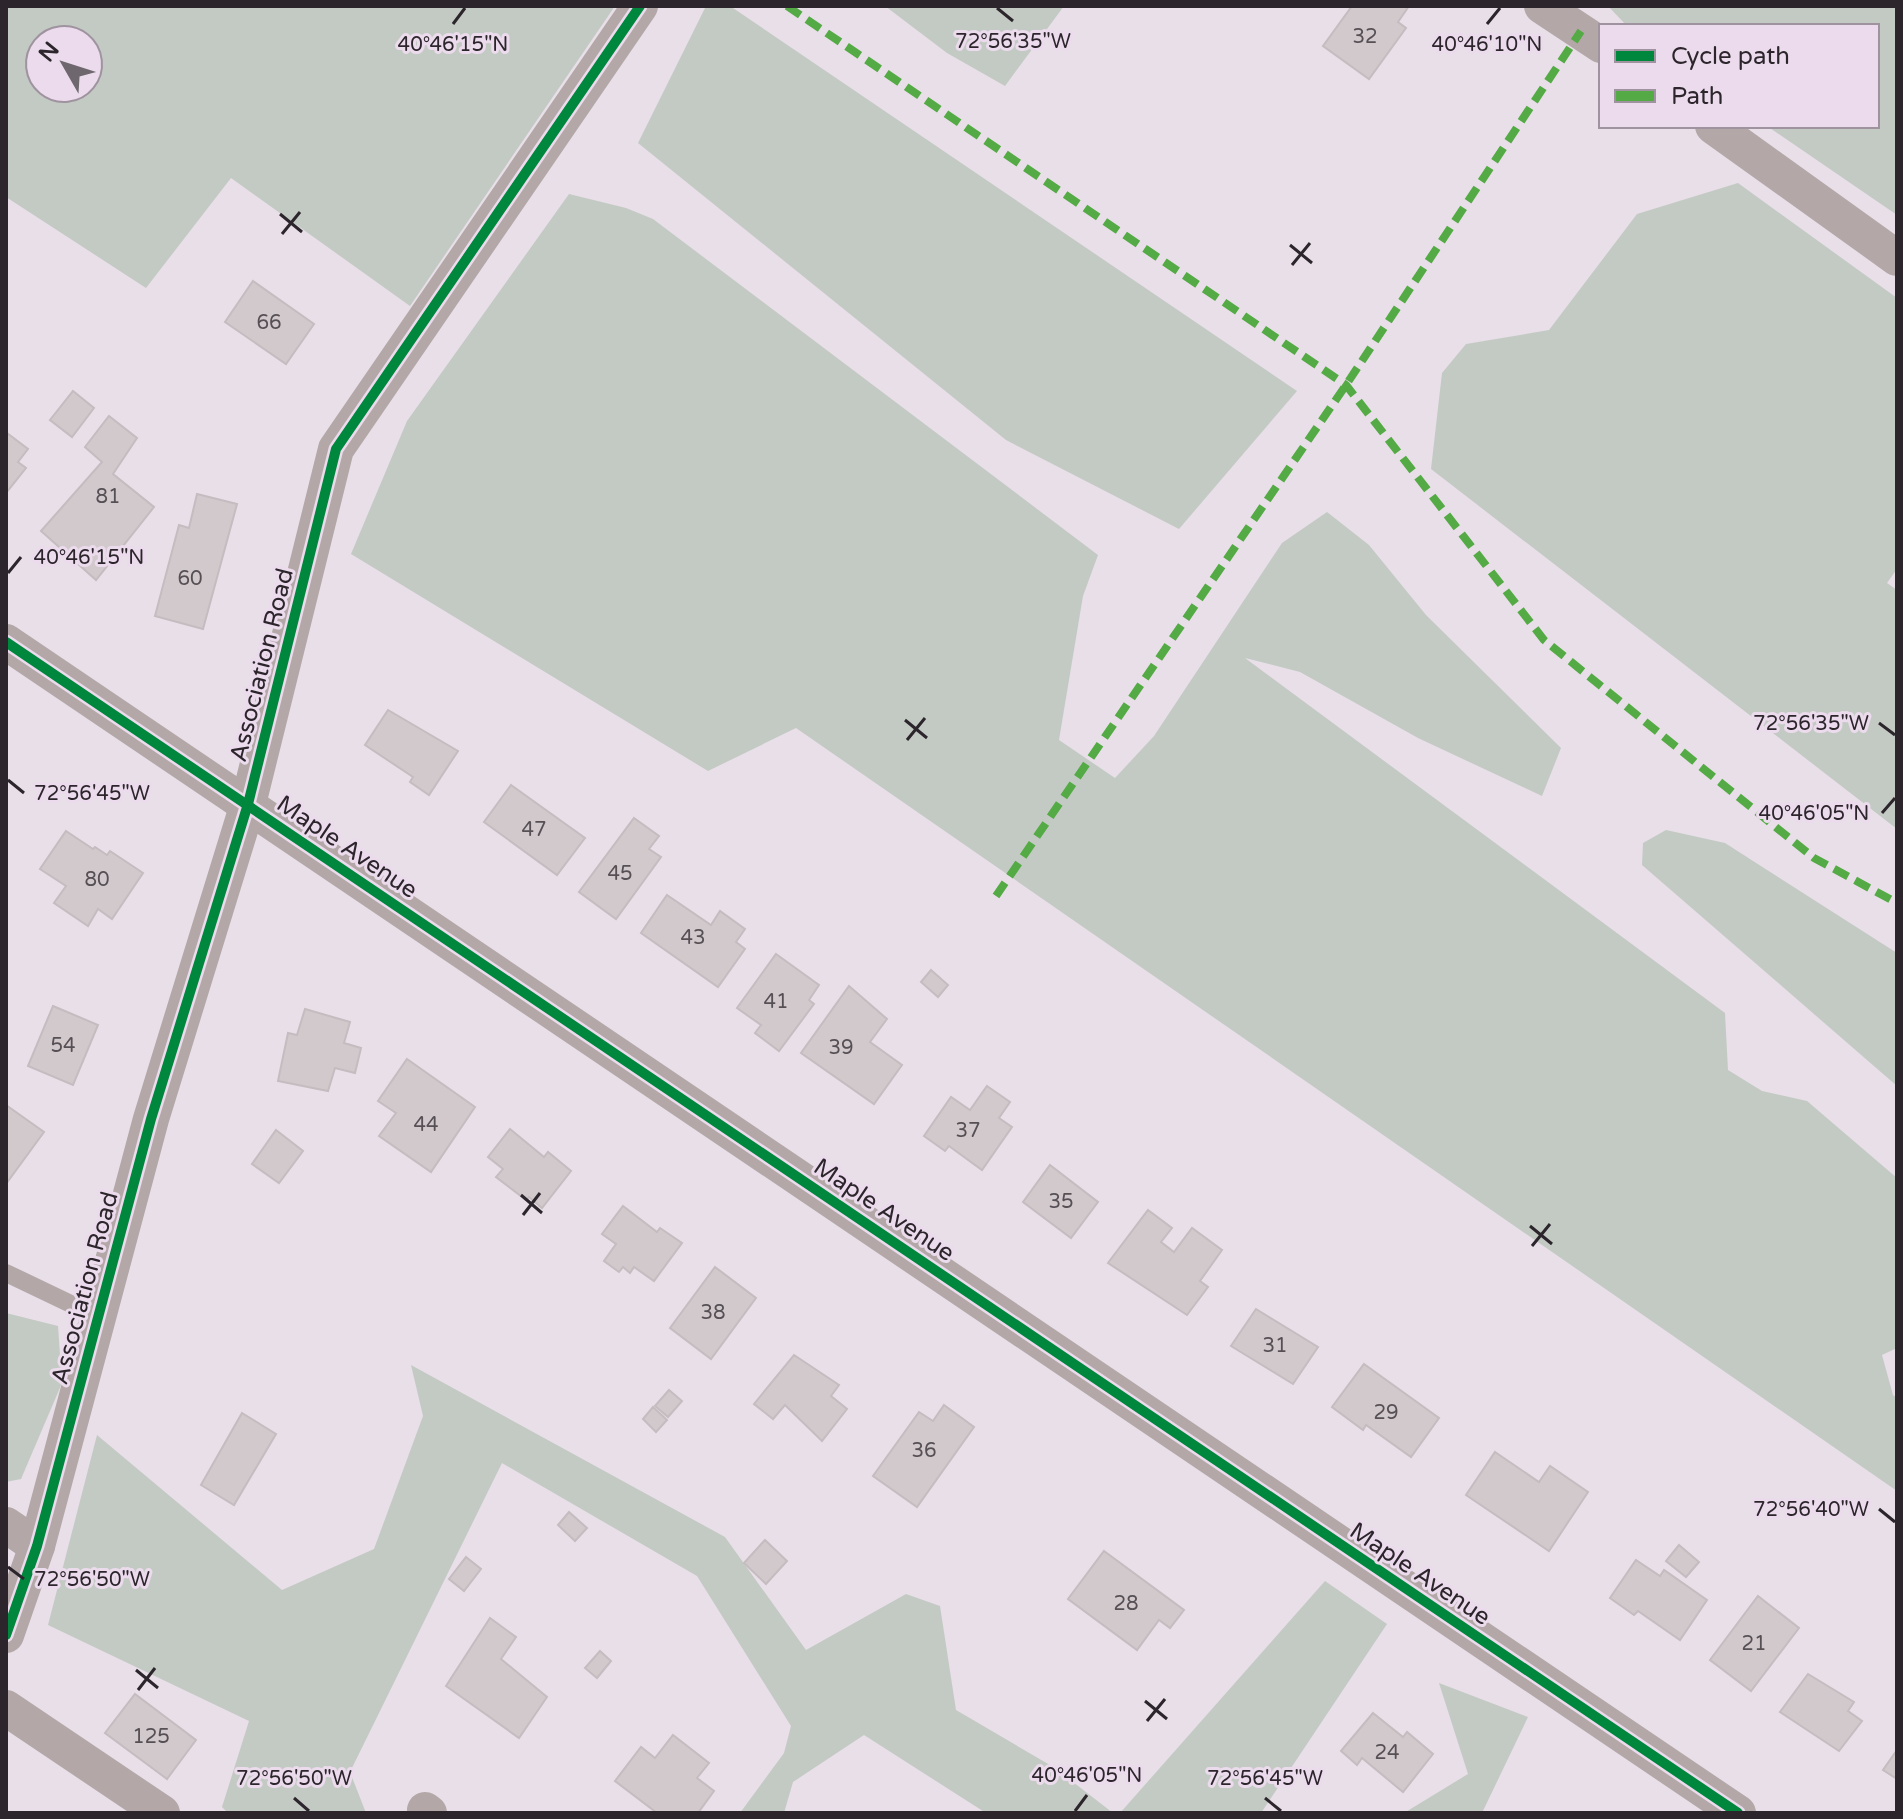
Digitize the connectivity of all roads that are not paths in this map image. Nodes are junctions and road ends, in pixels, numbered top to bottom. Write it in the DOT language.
graph roads {
  1 [pos="640,6"];
  2 [pos="1542,6"];
  3 [pos="1599,44"];
  4 [pos="1716,128"];
  5 [pos="1897,258"];
  6 [pos="6,642"];
  7 [pos="248,804"];
  8 [pos="6,1273"];
  9 [pos="98,1317"];
  10 [pos="6,1525"];
  11 [pos="37,1546"];
  12 [pos="6,1635"];
  13 [pos="6,1708"];
  14 [pos="162,1813"];
  15 [pos="1738,1813"];
  1 -- 7 [label="street, Association Road"];
  2 -- 3 [label="street"];
  4 -- 5 [label="street"];
  6 -- 7 [label="street, Maple Avenue"];
  7 -- 9 [label="street, Association Road"];
  7 -- 15 [label="street, Maple Avenue"];
  8 -- 9 [label="lane"];
  9 -- 11 [label="street, Association Road"];
  10 -- 11 [label="street"];
  11 -- 12 [label="street, Association Road"];
  13 -- 14 [label="street"];
}
